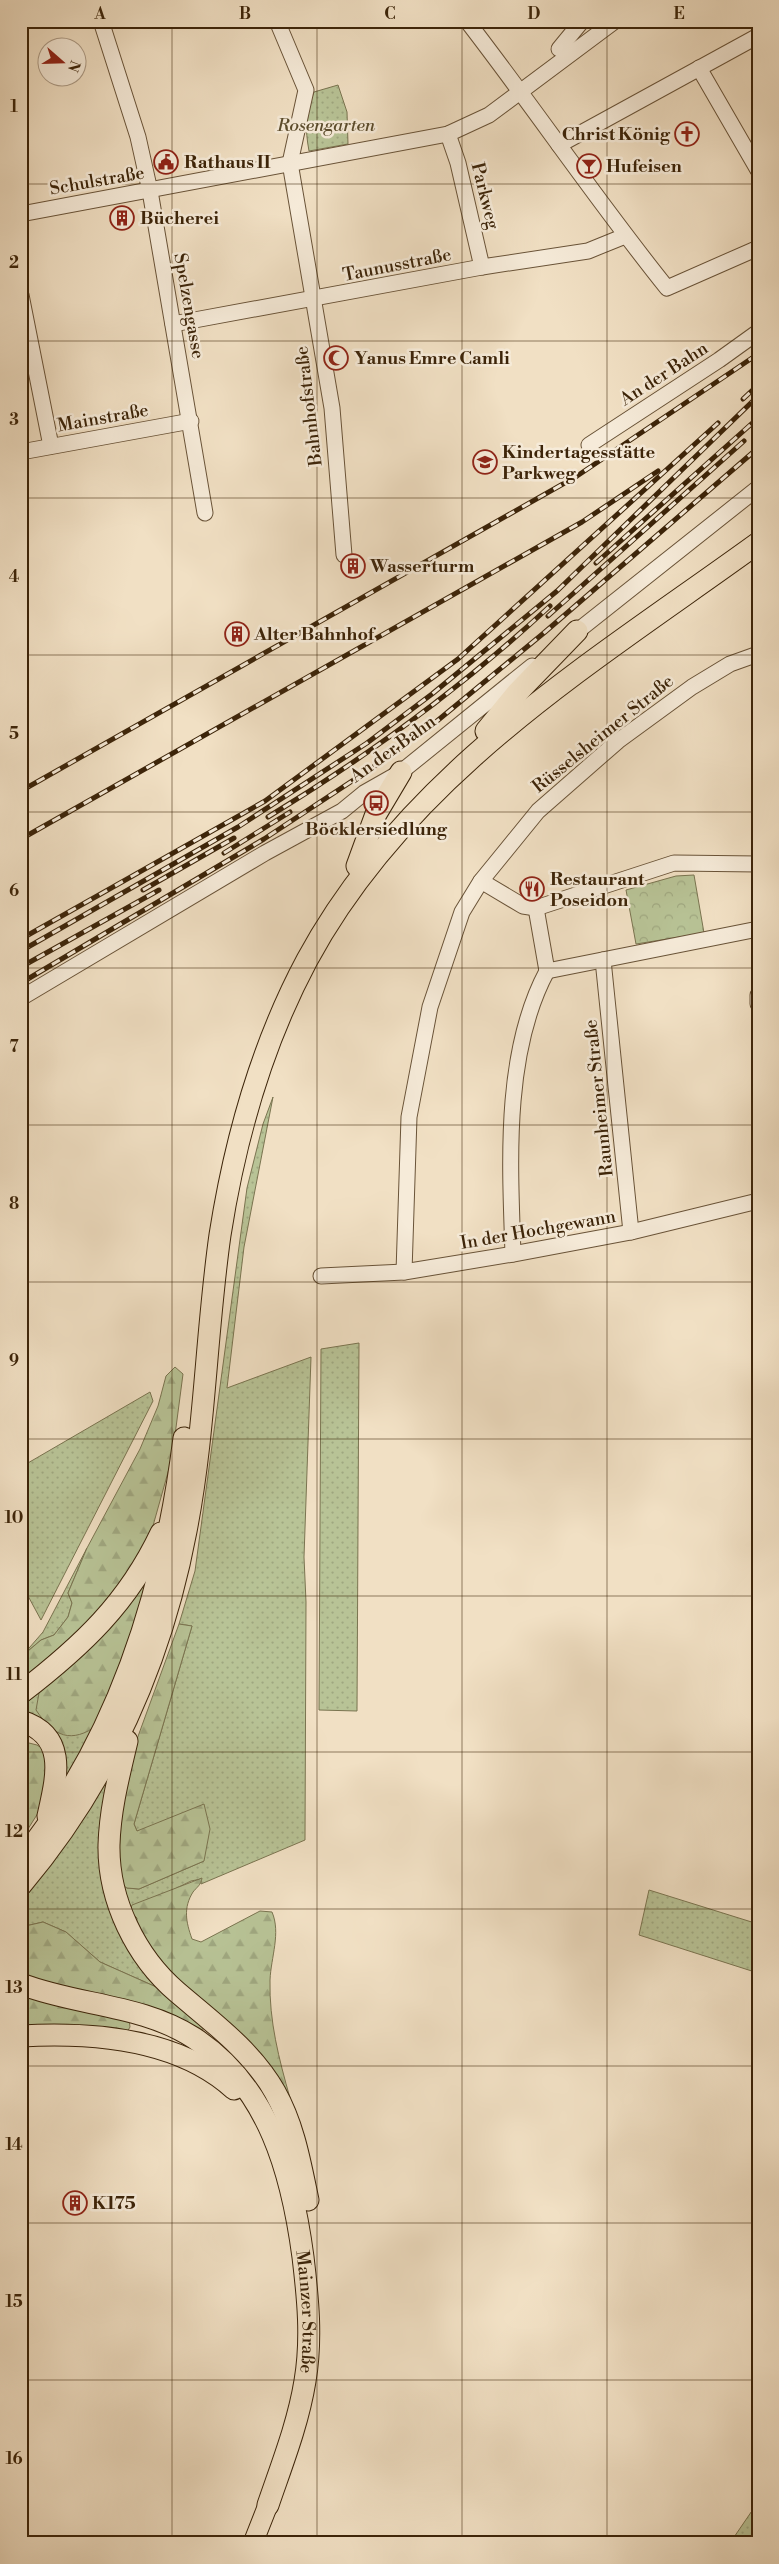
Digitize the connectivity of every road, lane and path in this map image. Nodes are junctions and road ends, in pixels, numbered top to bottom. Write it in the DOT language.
graph roads {
  1 [pos="101,21"];
  2 [pos="277,21"];
  3 [pos="467,21"];
  4 [pos="582,21"];
  5 [pos="615,21"];
  6 [pos="758,36"];
  7 [pos="559,49"];
  8 [pos="699,68"];
  9 [pos="522,92"];
  10 [pos="448,134"];
  11 [pos="559,145"];
  12 [pos="290,164"];
  13 [pos="758,170"];
  14 [pos="150,191"];
  15 [pos="21,214"];
  16 [pos="625,236"];
  17 [pos="757,249"];
  18 [pos="482,267"];
  19 [pos="21,295"];
  20 [pos="314,300"];
  21 [pos="173,324"];
  22 [pos="758,332"];
  23 [pos="191,422"];
  24 [pos="590,445"];
  25 [pos="51,446"];
  26 [pos="21,452"];
  27 [pos="758,488"];
  28 [pos="205,513"];
  29 [pos="758,529"];
  30 [pos="758,543"];
  31 [pos="344,555"];
  32 [pos="758,555"];
  33 [pos="712,576"];
  34 [pos="577,631"];
  35 [pos="758,654"];
  36 [pos="486,731"];
  37 [pos="401,772"];
  38 [pos="758,864"];
  39 [pos="357,866"];
  40 [pos="480,881"];
  41 [pos="536,908"];
  42 [pos="758,929"];
  43 [pos="603,960"];
  44 [pos="547,971"];
  45 [pos="758,995"];
  46 [pos="21,998"];
  47 [pos="758,1004"];
  48 [pos="758,1201"];
  49 [pos="631,1232"];
  50 [pos="513,1254"];
  51 [pos="404,1272"];
  52 [pos="321,1276"];
  53 [pos="175,1503"];
  54 [pos="21,1693"];
  55 [pos="136,1701"];
  56 [pos="21,1721"];
  57 [pos="46,1828"];
  58 [pos="21,1860"];
  59 [pos="21,1885"];
  60 [pos="21,1984"];
  61 [pos="21,2036"];
  62 [pos="274,2136"];
  63 [pos="310,2307"];
  64 [pos="274,2507"];
  65 [pos="253,2543"];
  1 -- 14 [label="street, Spelzengasse"];
  2 -- 12 [label="street"];
  3 -- 9 [label="street"];
  4 -- 7 [label="street"];
  5 -- 9 [label="street, Schulstraße"];
  6 -- 8 [label="street"];
  8 -- 11 [label="street"];
  8 -- 13 [label="street"];
  9 -- 10 [label="street, Schulstraße"];
  9 -- 11 [label="street"];
  10 -- 12 [label="street, Schulstraße"];
  10 -- 18 [label="street, Parkweg"];
  11 -- 16 [label="street"];
  12 -- 14 [label="street, Schulstraße"];
  12 -- 20 [label="street, Bahnhofstraße"];
  14 -- 15 [label="street, Schulstraße"];
  14 -- 21 [label="street, Spelzengasse"];
  16 -- 17 [label="street"];
  16 -- 18 [label="street, Taunusstraße"];
  18 -- 20 [label="street, Taunusstraße"];
  19 -- 25 [label="street"];
  20 -- 21 [label="street, Taunusstraße"];
  20 -- 31 [label="street, Bahnhofstraße"];
  21 -- 23 [label="street, Spelzengasse"];
  22 -- 24 [label="street, An der Bahn"];
  23 -- 25 [label="street, Mainstraße"];
  23 -- 28 [label="street, Spelzengasse"];
  25 -- 26 [label="street, Mainstraße"];
  27 -- 34 [label="street, An der Bahn"];
  29 -- 36 [label="highway"];
  30 -- 33 [label="highway"];
  32 -- 33 [label="highway"];
  33 -- 55 [label="highway"];
  34 -- 36 [label="highway"];
  34 -- 37 [label="street, An der Bahn"];
  35 -- 40 [label="street, Rüsselsheimer Straße"];
  36 -- 39 [label="highway"];
  37 -- 39 [label="highway"];
  37 -- 46 [label="street, An der Bahn"];
  38 -- 41 [label="street"];
  39 -- 53 [label="highway"];
  40 -- 41 [label="street"];
  40 -- 51 [label="street, Rüsselsheimer Straße"];
  41 -- 44 [label="street"];
  42 -- 43 [label="street"];
  43 -- 44 [label="street"];
  43 -- 49 [label="street, Raunheimer Straße"];
  44 -- 50 [label="street"];
  45 -- 47 [label="street"];
  48 -- 49 [label="street, In der Hochgewann"];
  49 -- 50 [label="street, In der Hochgewann"];
  50 -- 51 [label="street, In der Hochgewann"];
  51 -- 52 [label="street, In der Hochgewann"];
  53 -- 54 [label="highway"];
  53 -- 57 [label="highway"];
  55 -- 59 [label="highway"];
  55 -- 63 [label="highway"];
  56 -- 57 [label="highway"];
  57 -- 58 [label="highway"];
  60 -- 62 [label="highway"];
  61 -- 62 [label="highway"];
  62 -- 63 [label="highway, Mainzer Straße"];
  63 -- 64 [label="highway, Mainzer Straße"];
  64 -- 65 [label="main road, Mainzer Straße"];
}
